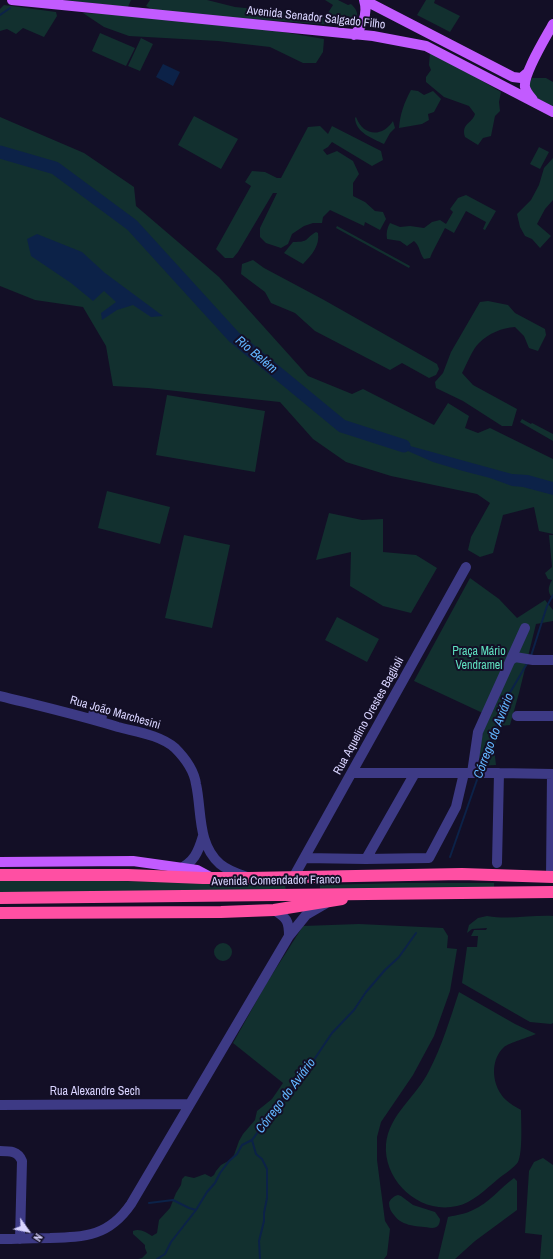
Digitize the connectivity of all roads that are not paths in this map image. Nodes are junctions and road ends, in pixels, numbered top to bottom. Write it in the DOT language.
graph roads {
  1 [pos="12,0"];
  2 [pos="364,0"];
  3 [pos="553,24"];
  4 [pos="354,35"];
  5 [pos="527,73"];
  6 [pos="534,102"];
  7 [pos="553,112"];
  8 [pos="466,567"];
  9 [pos="525,628"];
  10 [pos="511,660"];
  11 [pos="553,660"];
  12 [pos="0,696"];
  13 [pos="99,708"];
  14 [pos="517,716"];
  15 [pos="553,716"];
  16 [pos="97,720"];
  17 [pos="352,773"];
  18 [pos="415,773"];
  19 [pos="471,773"];
  20 [pos="496,773"];
  21 [pos="553,774"];
  22 [pos="203,836"];
  23 [pos="304,858"];
  24 [pos="366,859"];
  25 [pos="0,862"];
  26 [pos="497,863"];
  27 [pos="184,867"];
  28 [pos="0,875"];
  29 [pos="168,876"];
  30 [pos="552,877"];
  31 [pos="212,878"];
  32 [pos="249,878"];
  33 [pos="293,878"];
  34 [pos="553,892"];
  35 [pos="366,894"];
  36 [pos="168,896"];
  37 [pos="0,898"];
  38 [pos="328,902"];
  39 [pos="274,910"];
  40 [pos="232,911"];
  41 [pos="0,913"];
  42 [pos="289,936"];
  43 [pos="190,1104"];
  44 [pos="0,1105"];
  45 [pos="0,1152"];
  46 [pos="0,1239"];
  47 [pos="20,1239"];
  1 -- 4 [label="main road, Avenida Senador Salgado Filho"];
  2 -- 4 [label="main road"];
  2 -- 5 [label="main road"];
  3 -- 5 [label="main road"];
  4 -- 6 [label="main road, Avenida Senador Salgado Filho"];
  5 -- 6 [label="main road"];
  6 -- 7 [label="main road, Avenida Senador Salgado Filho"];
  8 -- 17 [label="street, Rua Aquelino Orestes Baglioli"];
  9 -- 10 [label="street"];
  10 -- 11 [label="street"];
  10 -- 19 [label="street"];
  12 -- 16 [label="street, Rua João Marchesini"];
  13 -- 16 [label="street"];
  14 -- 15 [label="street"];
  16 -- 22 [label="street, Rua João Marchesini"];
  17 -- 18 [label="street"];
  17 -- 23 [label="street, Rua Aquelino Orestes Baglioli"];
  18 -- 19 [label="street"];
  18 -- 24 [label="street"];
  19 -- 20 [label="street"];
  19 -- 24 [label="street"];
  20 -- 21 [label="street"];
  20 -- 26 [label="street"];
  21 -- 30 [label="street"];
  22 -- 27 [label="street, Rua João Marchesini"];
  22 -- 32 [label="street, Rua João Marchesini"];
  23 -- 24 [label="street"];
  23 -- 33 [label="street, Rua Aquelino Orestes Baglioli"];
  25 -- 27 [label="main road, Avenida Comendador Franco"];
  27 -- 29 [label="street, Rua João Marchesini"];
  27 -- 31 [label="main road, Avenida Comendador Franco"];
  28 -- 29 [label="highway, Avenida Comendador Franco"];
  29 -- 31 [label="highway, Avenida Comendador Franco"];
  30 -- 33 [label="highway, Avenida Comendador Franco"];
  31 -- 32 [label="highway, Avenida Comendador Franco"];
  32 -- 33 [label="highway, Avenida Comendador Franco"];
  34 -- 35 [label="highway, Avenida Comendador Franco"];
  35 -- 36 [label="highway, Avenida Comendador Franco"];
  35 -- 38 [label="highway"];
  36 -- 37 [label="highway, Avenida Comendador Franco"];
  36 -- 40 [label="highway"];
  38 -- 39 [label="highway"];
  38 -- 42 [label="street"];
  39 -- 40 [label="highway"];
  39 -- 42 [label="street"];
  40 -- 41 [label="highway"];
  42 -- 43 [label="street"];
  43 -- 44 [label="street, Rua Alexandre Sech"];
  43 -- 47 [label="street"];
  45 -- 47 [label="street"];
  46 -- 47 [label="street"];
}
